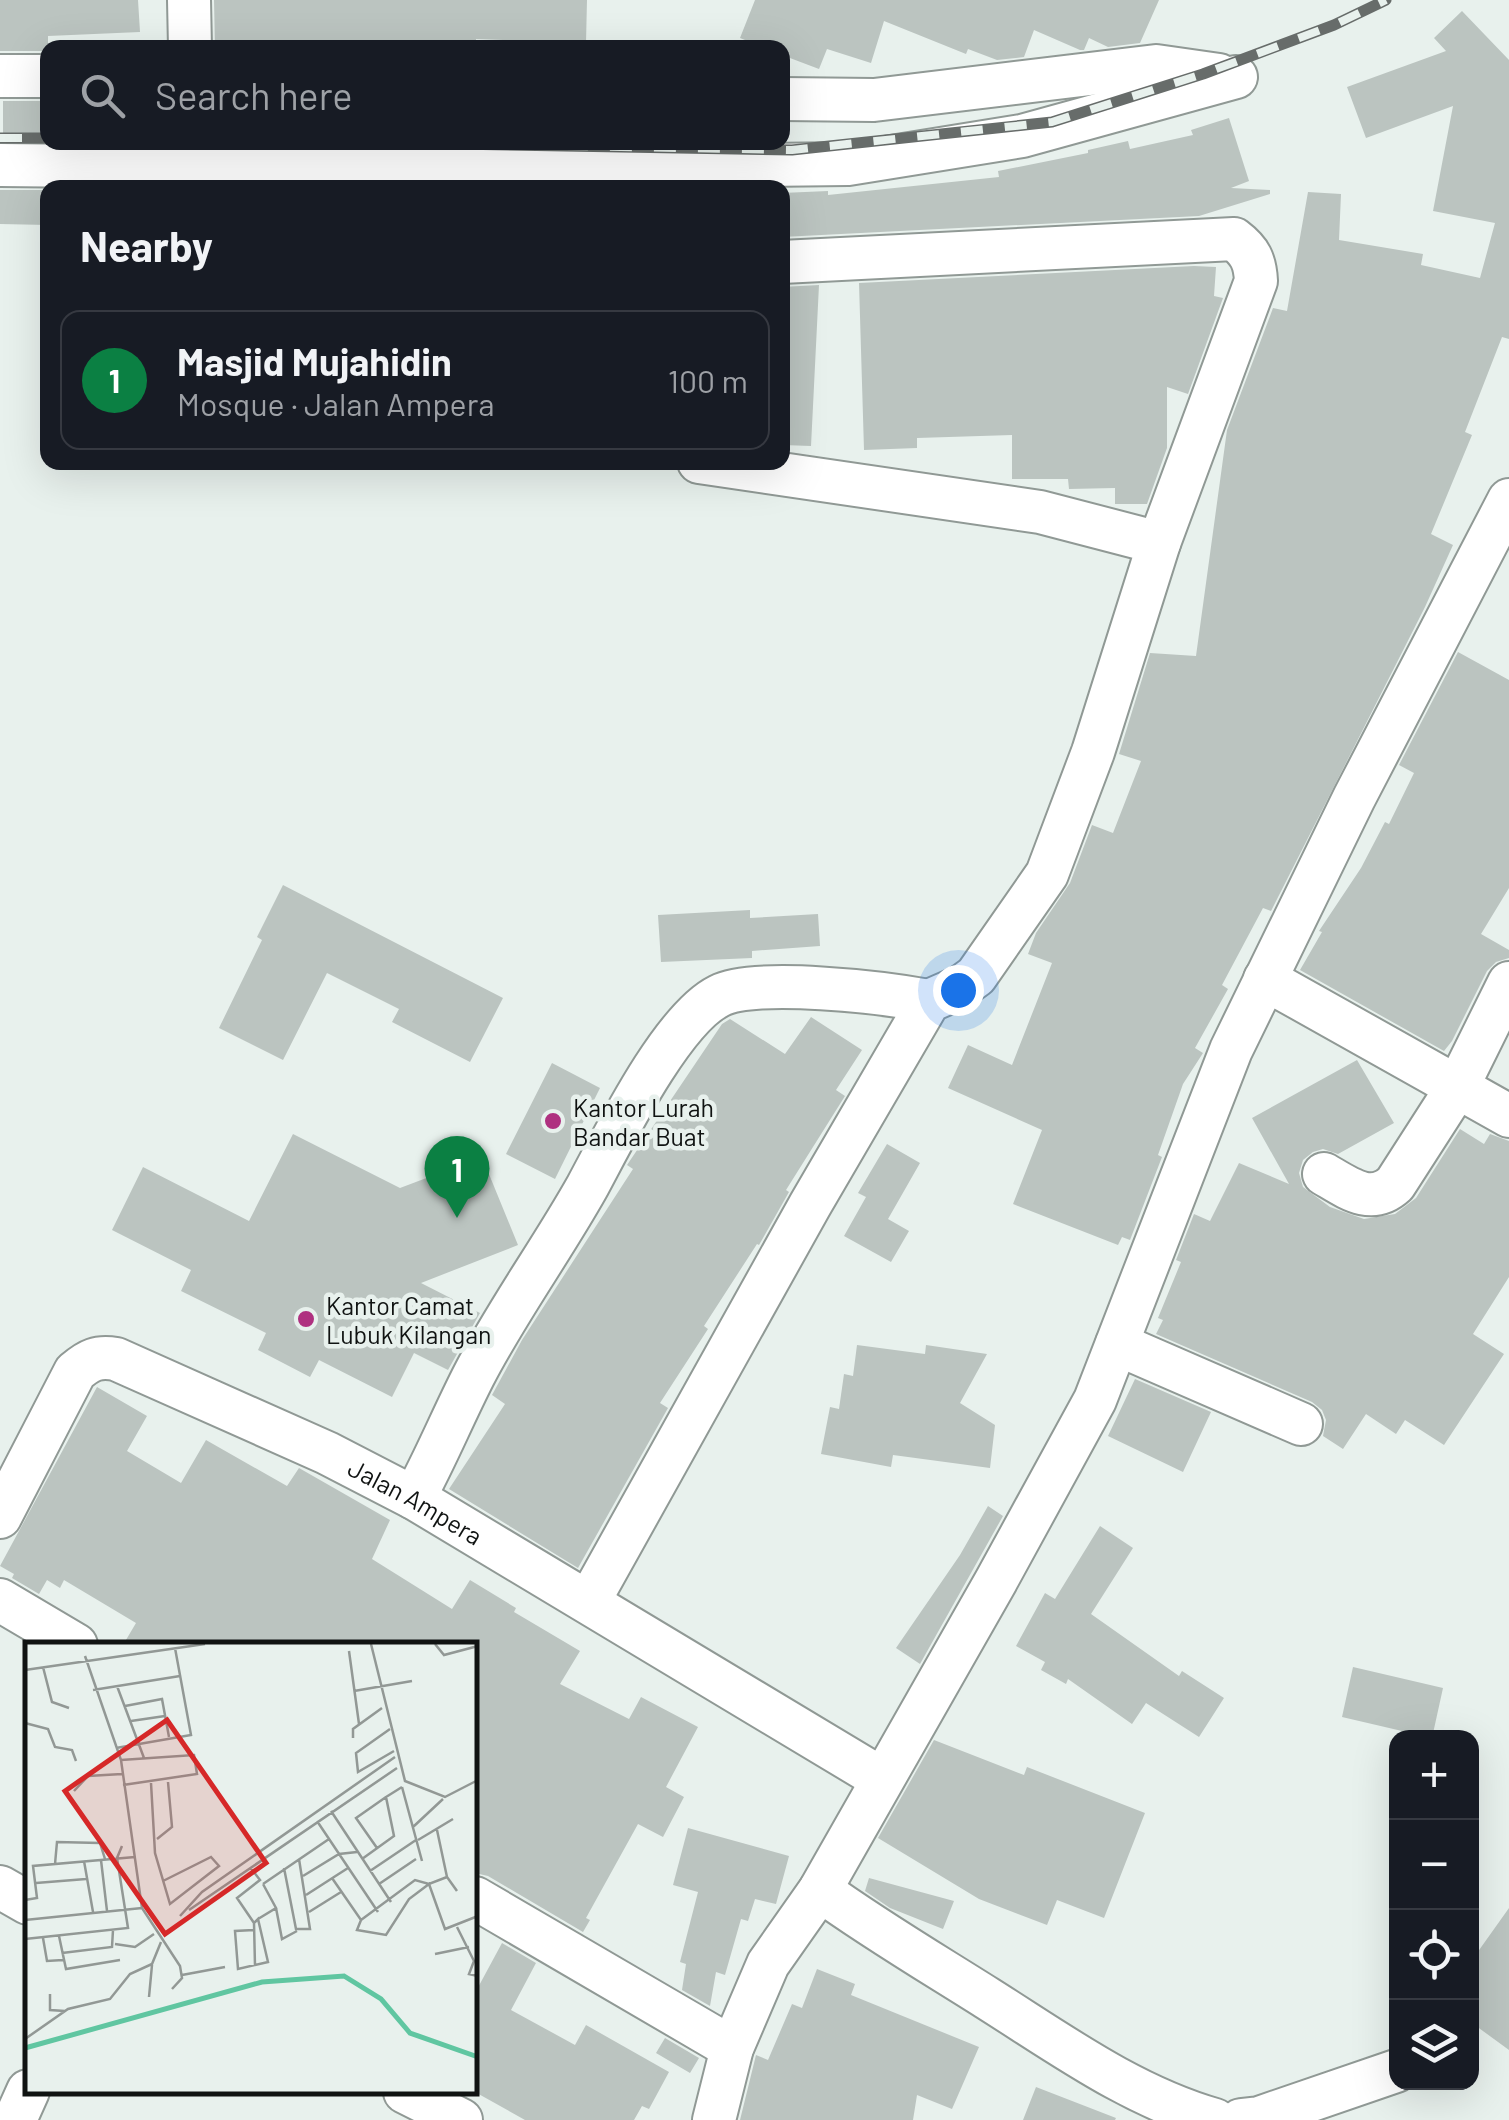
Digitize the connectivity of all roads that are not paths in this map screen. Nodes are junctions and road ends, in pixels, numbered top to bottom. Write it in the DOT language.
graph roads {
  1 [pos="189,0"];
  2 [pos="190,40"];
  3 [pos="0,76"];
  4 [pos="40,76"];
  5 [pos="790,98"];
  6 [pos="0,165"];
  7 [pos="790,262"];
  8 [pos="754,470"];
  9 [pos="1509,500"];
  10 [pos="1159,543"];
  11 [pos="1265,979"];
  12 [pos="1509,983"];
  13 [pos="929,1002"];
  14 [pos="1458,1086"];
  15 [pos="1509,1116"];
  16 [pos="1324,1174"];
  17 [pos="1117,1344"];
  18 [pos="1301,1424"];
  19 [pos="414,1498"];
  20 [pos="0,1517"];
  21 [pos="0,1600"];
  22 [pos="590,1601"];
  23 [pos="71,1642"];
  24 [pos="882,1779"];
  25 [pos="0,1887"];
  26 [pos="820,1890"];
  27 [pos="25,1901"];
  28 [pos="478,1908"];
  29 [pos="732,2048"];
  30 [pos="1389,2073"];
  31 [pos="26,2095"];
  32 [pos="409,2100"];
  33 [pos="15,2120"];
  34 [pos="461,2120"];
  35 [pos="714,2120"];
  36 [pos="1215,2120"];
  37 [pos="1242,2120"];
  1 -- 2 [label="street"];
  3 -- 4 [label="street"];
  5 -- 6 [label="street"];
  7 -- 10 [label="street"];
  8 -- 10 [label="street"];
  9 -- 11 [label="street"];
  10 -- 13 [label="street"];
  11 -- 14 [label="street"];
  11 -- 17 [label="street"];
  12 -- 14 [label="street"];
  13 -- 19 [label="street"];
  13 -- 22 [label="street"];
  14 -- 15 [label="street"];
  14 -- 16 [label="street"];
  17 -- 18 [label="street"];
  17 -- 24 [label="street"];
  19 -- 20 [label="street, Jalan Ampera"];
  19 -- 22 [label="street, Jalan Ampera"];
  21 -- 23 [label="street"];
  22 -- 24 [label="street, Jalan Ampera"];
  24 -- 26 [label="street"];
  25 -- 27 [label="street"];
  26 -- 29 [label="street"];
  26 -- 36 [label="street"];
  28 -- 29 [label="street"];
  29 -- 35 [label="street"];
  30 -- 37 [label="street"];
  31 -- 33 [label="street"];
  32 -- 34 [label="street"];
}
